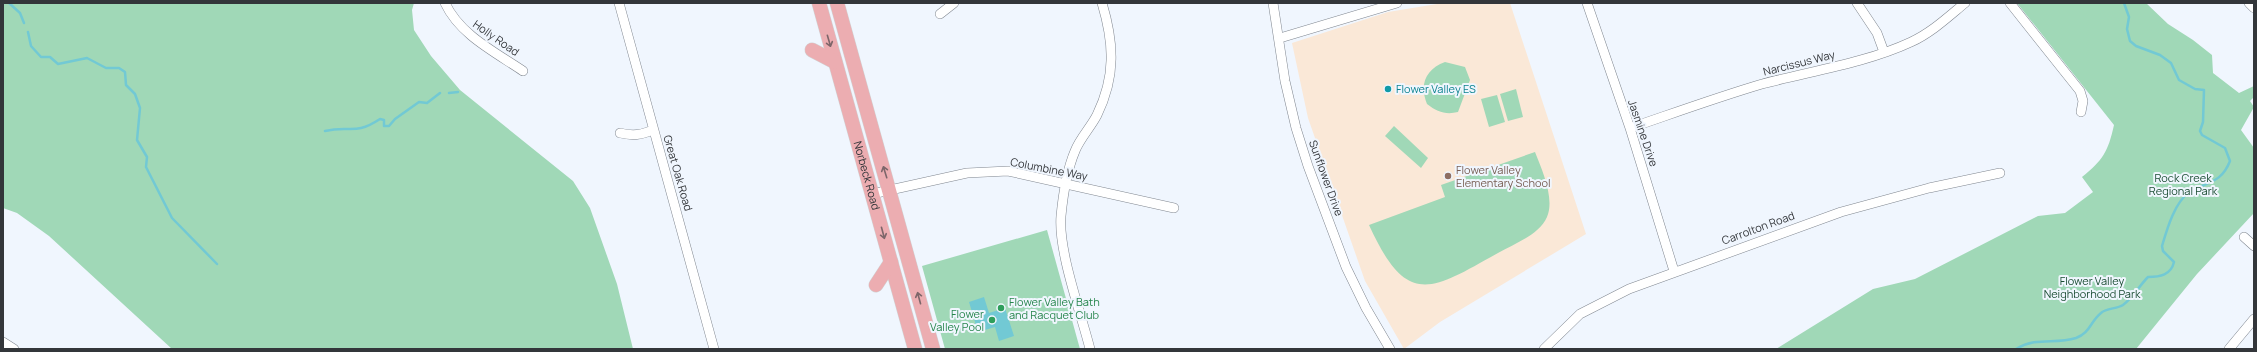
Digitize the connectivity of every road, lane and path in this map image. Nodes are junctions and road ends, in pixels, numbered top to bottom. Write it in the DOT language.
graph roads {
  1 [pos="445,3"];
  2 [pos="619,3"];
  3 [pos="819,3"];
  4 [pos="837,3"];
  5 [pos="954,3"];
  6 [pos="1102,3"];
  7 [pos="1273,3"];
  8 [pos="1397,3"];
  9 [pos="1587,3"];
  10 [pos="1857,3"];
  11 [pos="1965,3"];
  12 [pos="2010,3"];
  13 [pos="2249,3"];
  14 [pos="2254,8"];
  15 [pos="940,14"];
  16 [pos="1280,38"];
  17 [pos="812,50"];
  18 [pos="1884,52"];
  19 [pos="835,62"];
  20 [pos="523,71"];
  21 [pos="2081,112"];
  22 [pos="1630,128"];
  23 [pos="653,130"];
  24 [pos="620,132"];
  25 [pos="2000,173"];
  26 [pos="1066,184"];
  27 [pos="890,190"];
  28 [pos="872,194"];
  29 [pos="1174,208"];
  30 [pos="2244,237"];
  31 [pos="2254,246"];
  32 [pos="891,262"];
  33 [pos="1674,272"];
  34 [pos="876,285"];
  35 [pos="2254,319"];
  36 [pos="3,342"];
  37 [pos="14,349"];
  38 [pos="714,349"];
  39 [pos="915,349"];
  40 [pos="933,349"];
  41 [pos="1090,349"];
  42 [pos="1390,349"];
  43 [pos="1544,349"];
  44 [pos="2229,349"];
  1 -- 20 [label="street, Holly Road"];
  2 -- 23 [label="street, Great Oak Road"];
  3 -- 19 [label="main road, Norbeck Road, one-way"];
  27 -- 4 [label="main road, Norbeck Road, one-way"];
  5 -- 15 [label="street"];
  6 -- 26 [label="street"];
  7 -- 16 [label="street, Sunflower Drive"];
  8 -- 16 [label="street"];
  9 -- 22 [label="street, Jasmine Drive"];
  10 -- 18 [label="street"];
  11 -- 18 [label="street, Narcissus Way"];
  12 -- 21 [label="street"];
  13 -- 14 [label="street"];
  16 -- 42 [label="street, Sunflower Drive"];
  17 -- 19 [label="main road"];
  18 -- 22 [label="street, Narcissus Way"];
  19 -- 28 [label="main road, Norbeck Road"];
  22 -- 33 [label="street, Jasmine Drive"];
  23 -- 24 [label="street"];
  23 -- 38 [label="street, Great Oak Road"];
  25 -- 33 [label="street, Carrolton Road"];
  26 -- 27 [label="street, Columbine Way"];
  26 -- 29 [label="street, Columbine Way"];
  26 -- 41 [label="street"];
  27 -- 28 [label="street, Columbine Way"];
  40 -- 27 [label="main road, Norbeck Road, one-way"];
  28 -- 32 [label="main road, Norbeck Road, one-way"];
  30 -- 31 [label="street"];
  32 -- 34 [label="main road"];
  32 -- 39 [label="main road, Norbeck Road"];
  33 -- 43 [label="street, Carrolton Road"];
  35 -- 44 [label="street"];
  36 -- 37 [label="street"];
}
